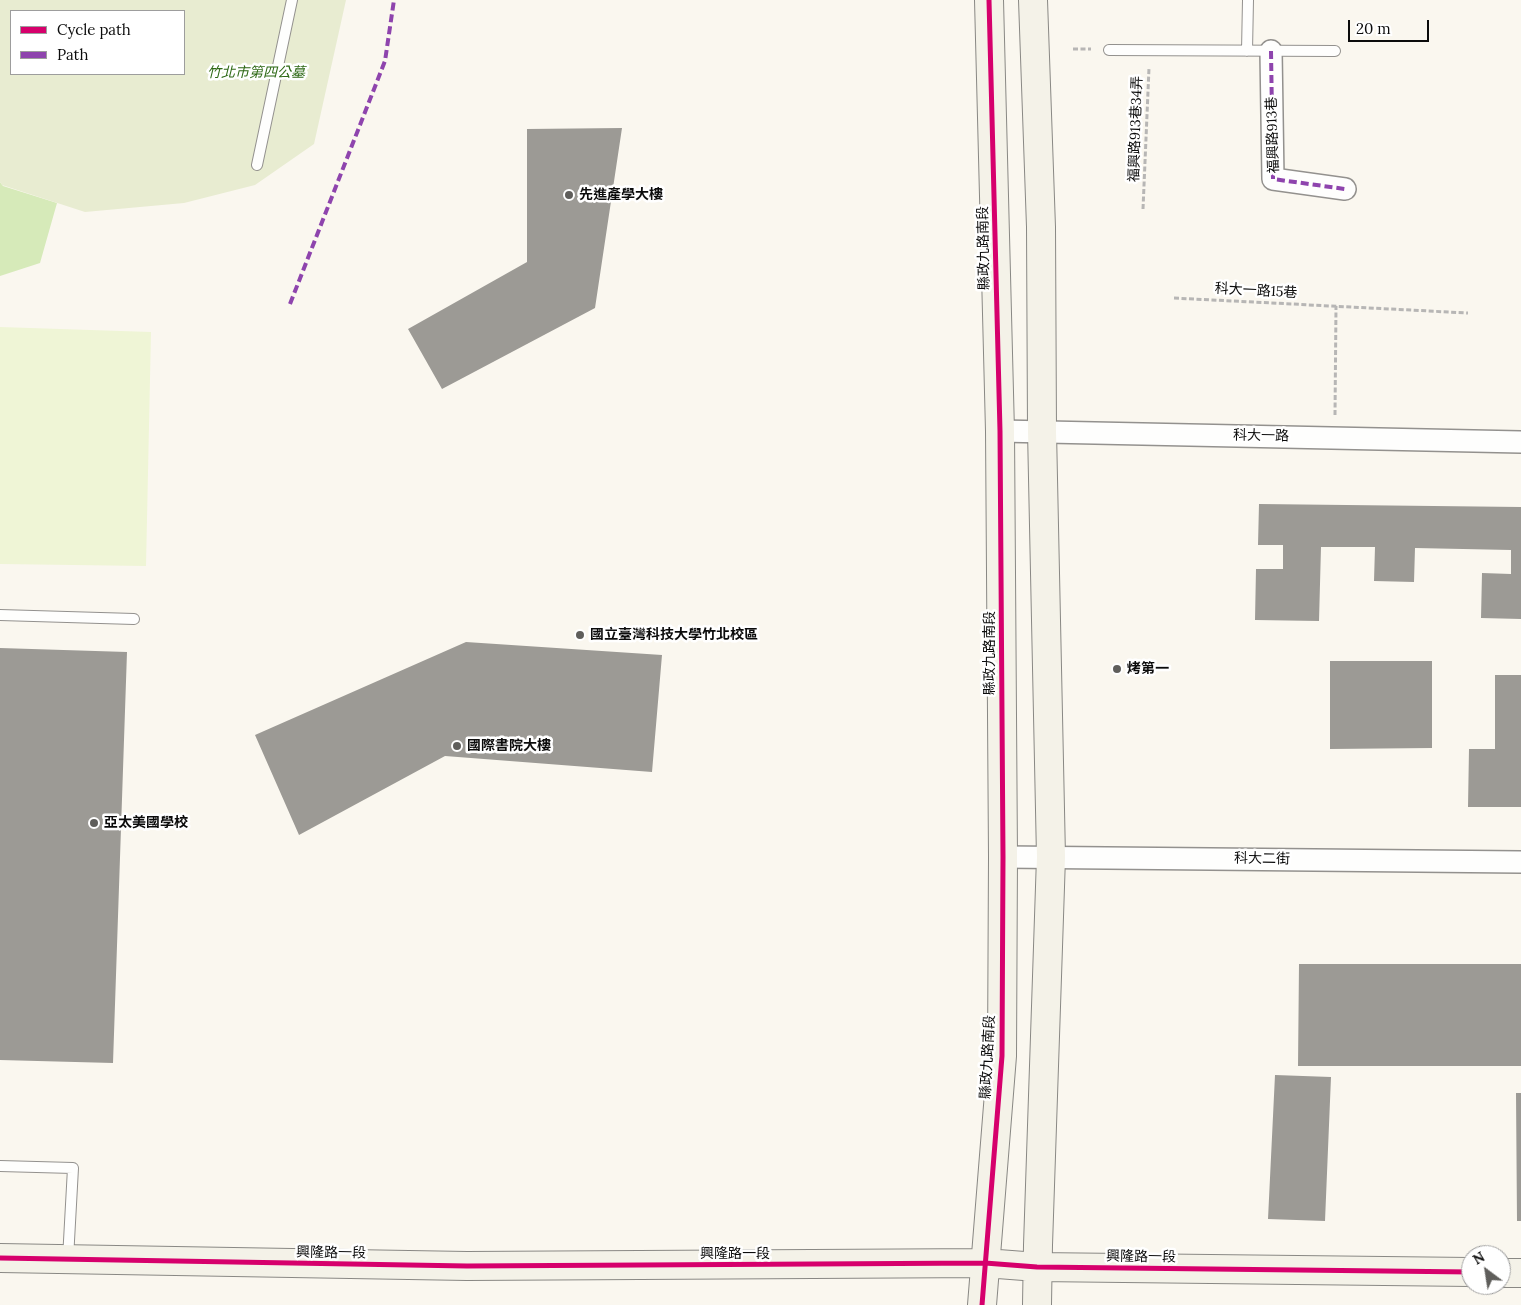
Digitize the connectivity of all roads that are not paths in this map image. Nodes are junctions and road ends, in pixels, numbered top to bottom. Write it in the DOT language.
graph roads {
  1 [pos="292,0"];
  2 [pos="989,0"];
  3 [pos="1033,0"];
  4 [pos="1248,0"];
  5 [pos="1110,50"];
  6 [pos="1247,50"];
  7 [pos="1271,51"];
  8 [pos="1335,51"];
  9 [pos="257,165"];
  10 [pos="1345,189"];
  11 [pos="1000,431"];
  12 [pos="1042,431"];
  13 [pos="1521,442"];
  14 [pos="0,615"];
  15 [pos="134,619"];
  16 [pos="1003,857"];
  17 [pos="1051,857"];
  18 [pos="1521,862"];
  19 [pos="0,1166"];
  20 [pos="0,1258"];
  21 [pos="68,1259"];
  22 [pos="985,1263"];
  23 [pos="1037,1266"];
  24 [pos="1461,1272"];
  25 [pos="982,1305"];
  26 [pos="1037,1305"];
  1 -- 9 [label="lane"];
  2 -- 11 [label="street, 縣政九路南段"];
  3 -- 12 [label="street"];
  4 -- 6 [label="lane"];
  5 -- 6 [label="lane"];
  6 -- 7 [label="lane"];
  7 -- 8 [label="lane"];
  7 -- 10 [label="street, 福興路913巷"];
  11 -- 12 [label="street, 科大一路"];
  11 -- 16 [label="street, 縣政九路南段"];
  12 -- 13 [label="street, 科大一路"];
  12 -- 17 [label="street"];
  14 -- 15 [label="lane"];
  16 -- 17 [label="street, 科大二街"];
  16 -- 22 [label="street, 縣政九路南段"];
  17 -- 18 [label="street, 科大二街"];
  17 -- 23 [label="street"];
  19 -- 21 [label="lane"];
  20 -- 21 [label="street, 興隆路一段"];
  21 -- 22 [label="street, 興隆路一段"];
  22 -- 23 [label="street, 興隆路一段"];
  22 -- 25 [label="street, 縣政九路南段"];
  23 -- 24 [label="street, 興隆路一段"];
  23 -- 26 [label="street"];
}
